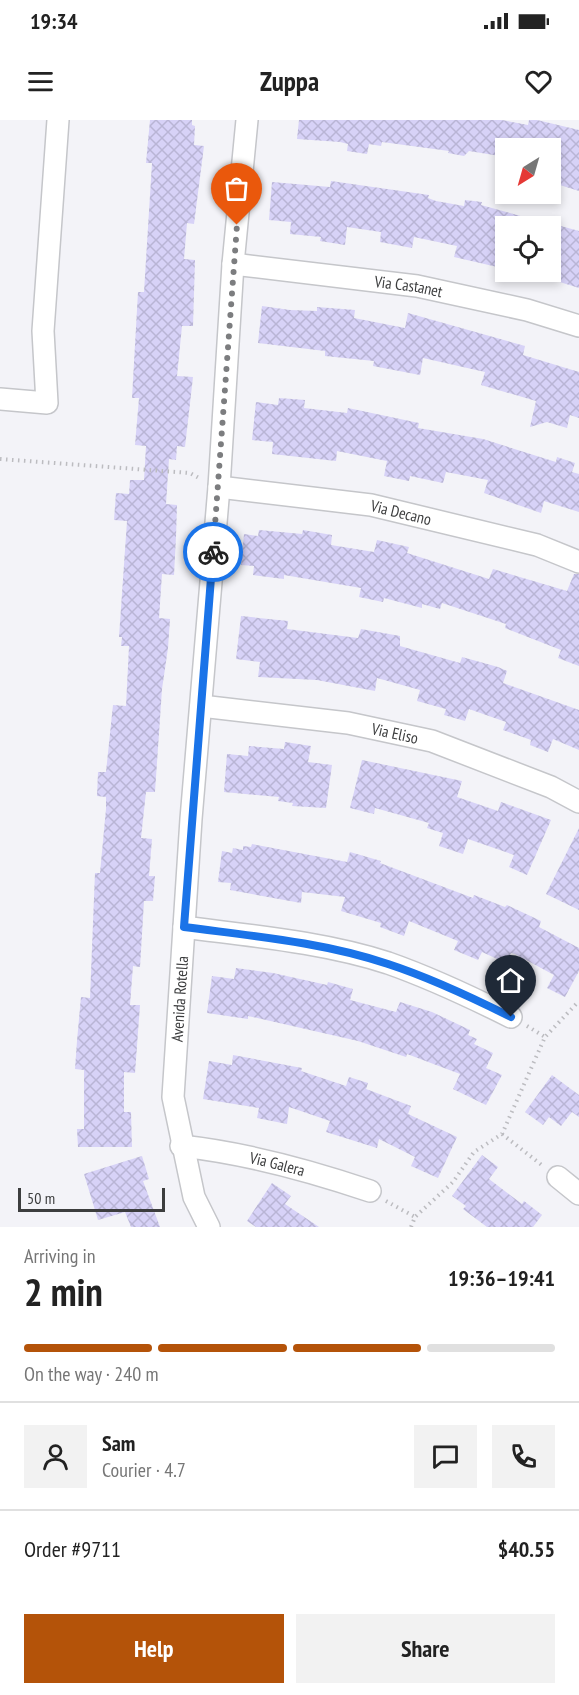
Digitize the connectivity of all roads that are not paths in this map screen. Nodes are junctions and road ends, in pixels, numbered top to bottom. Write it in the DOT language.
graph roads {
  1 [pos="58,120"];
  2 [pos="247,120"];
  3 [pos="233,264"];
  4 [pos="579,326"];
  5 [pos="0,399"];
  6 [pos="219,487"];
  7 [pos="579,562"];
  8 [pos="201,706"];
  9 [pos="579,802"];
  10 [pos="184,927"];
  11 [pos="511,1017"];
  12 [pos="181,1146"];
  13 [pos="558,1177"];
  14 [pos="370,1191"];
  15 [pos="579,1194"];
  16 [pos="209,1227"];
  1 -- 5 [label="street"];
  2 -- 3 [label="street, Avenida Rotella"];
  3 -- 4 [label="street, Via Castanet"];
  3 -- 6 [label="street, Avenida Rotella"];
  6 -- 7 [label="street, Via Decano"];
  6 -- 8 [label="street, Avenida Rotella"];
  8 -- 9 [label="street, Via Eliso"];
  8 -- 10 [label="street, Avenida Rotella"];
  10 -- 11 [label="street"];
  10 -- 12 [label="street, Avenida Rotella"];
  12 -- 14 [label="street, Via Galera"];
  12 -- 16 [label="street, Avenida Rotella"];
  13 -- 15 [label="street"];
}
